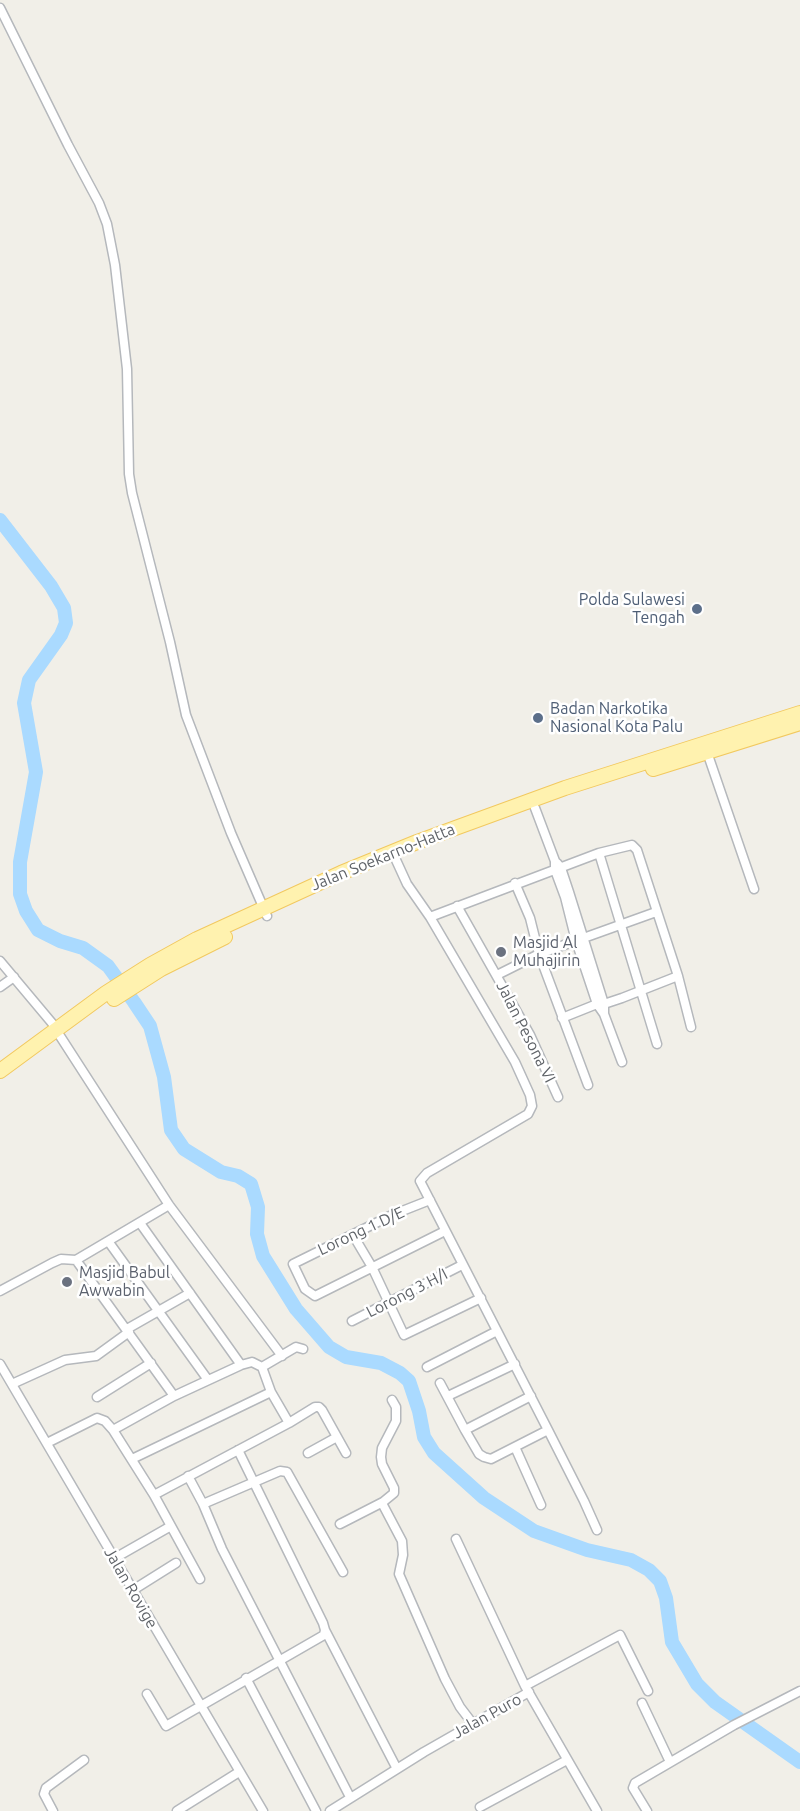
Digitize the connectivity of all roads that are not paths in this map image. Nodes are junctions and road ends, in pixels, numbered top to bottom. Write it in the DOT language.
graph roads {
  1 [pos="0,8"];
  2 [pos="800,712"];
  3 [pos="800,723"];
  4 [pos="707,753"];
  5 [pos="678,756"];
  6 [pos="535,808"];
  7 [pos="489,820"];
  8 [pos="599,853"];
  9 [pos="396,860"];
  10 [pos="557,866"];
  11 [pos="515,883"];
  12 [pos="754,889"];
  13 [pos="457,906"];
  14 [pos="656,912"];
  15 [pos="266,913"];
  16 [pos="430,917"];
  17 [pos="619,924"];
  18 [pos="580,939"];
  19 [pos="538,954"];
  20 [pos="0,961"];
  21 [pos="497,975"];
  22 [pos="678,976"];
  23 [pos="14,977"];
  24 [pos="0,987"];
  25 [pos="640,991"];
  26 [pos="600,1004"];
  27 [pos="562,1018"];
  28 [pos="691,1027"];
  29 [pos="59,1032"];
  30 [pos="657,1044"];
  31 [pos="622,1062"];
  32 [pos="0,1071"];
  33 [pos="0,1082"];
  34 [pos="588,1085"];
  35 [pos="558,1097"];
  36 [pos="430,1200"];
  37 [pos="169,1205"];
  38 [pos="140,1223"];
  39 [pos="445,1231"];
  40 [pos="353,1234"];
  41 [pos="108,1241"];
  42 [pos="76,1260"];
  43 [pos="462,1265"];
  44 [pos="372,1267"];
  45 [pos="0,1291"];
  46 [pos="190,1293"];
  47 [pos="481,1298"];
  48 [pos="390,1302"];
  49 [pos="159,1312"];
  50 [pos="352,1321"];
  51 [pos="128,1331"];
  52 [pos="497,1331"];
  53 [pos="303,1349"];
  54 [pos="282,1356"];
  55 [pos="151,1363"];
  56 [pos="0,1364"];
  57 [pos="514,1364"];
  58 [pos="241,1365"];
  59 [pos="262,1367"];
  60 [pos="427,1367"];
  61 [pos="208,1380"];
  62 [pos="440,1383"];
  63 [pos="12,1384"];
  64 [pos="271,1392"];
  65 [pos="174,1396"];
  66 [pos="448,1396"];
  67 [pos="531,1396"];
  68 [pos="97,1397"];
  69 [pos="392,1400"];
  70 [pos="289,1423"];
  71 [pos="113,1430"];
  72 [pos="548,1430"];
  73 [pos="465,1431"];
  74 [pos="337,1437"];
  75 [pos="47,1443"];
  76 [pos="515,1447"];
  77 [pos="238,1450"];
  78 [pos="308,1453"];
  79 [pos="346,1453"];
  80 [pos="132,1459"];
  81 [pos="188,1476"];
  82 [pos="253,1483"];
  83 [pos="154,1495"];
  84 [pos="383,1502"];
  85 [pos="203,1504"];
  86 [pos="541,1505"];
  87 [pos="340,1524"];
  88 [pos="171,1526"];
  89 [pos="597,1530"];
  90 [pos="456,1539"];
  91 [pos="115,1558"];
  92 [pos="176,1563"];
  93 [pos="343,1572"];
  94 [pos="200,1579"];
  95 [pos="133,1590"];
  96 [pos="325,1630"];
  97 [pos="279,1660"];
  98 [pos="246,1678"];
  99 [pos="527,1689"];
  100 [pos="648,1691"];
  101 [pos="800,1691"];
  102 [pos="147,1694"];
  103 [pos="642,1702"];
  104 [pos="200,1706"];
  105 [pos="473,1724"];
  106 [pos="84,1760"];
  107 [pos="567,1760"];
  108 [pos="670,1762"];
  109 [pos="397,1769"];
  110 [pos="239,1772"];
  111 [pos="350,1797"];
  112 [pos="480,1807"];
  113 [pos="53,1811"];
  114 [pos="177,1811"];
  115 [pos="263,1811"];
  116 [pos="316,1811"];
  117 [pos="330,1811"];
  118 [pos="597,1811"];
  119 [pos="647,1811"];
  1 -- 15 [label="street"];
  2 -- 5 [label="main road, Jalan Soekarno-Hatta"];
  3 -- 4 [label="main road, Jalan Soekarno-Hatta"];
  4 -- 5 [label="main road, Jalan Soekarno-Hatta"];
  4 -- 12 [label="street"];
  5 -- 6 [label="main road, Jalan Soekarno-Hatta"];
  5 -- 7 [label="main road, Jalan Soekarno-Hatta"];
  6 -- 7 [label="main road, Jalan Soekarno-Hatta"];
  6 -- 10 [label="street"];
  7 -- 9 [label="main road, Jalan Soekarno-Hatta"];
  7 -- 15 [label="main road, Jalan Soekarno-Hatta"];
  8 -- 10 [label="street"];
  8 -- 14 [label="street"];
  8 -- 17 [label="street"];
  9 -- 15 [label="main road, Jalan Soekarno-Hatta"];
  9 -- 16 [label="street"];
  10 -- 11 [label="street"];
  10 -- 18 [label="street"];
  11 -- 13 [label="street"];
  11 -- 19 [label="street"];
  13 -- 16 [label="street"];
  13 -- 21 [label="street, Jalan Pesona VI"];
  14 -- 17 [label="street"];
  14 -- 22 [label="street"];
  15 -- 29 [label="main road, Jalan Soekarno-Hatta"];
  16 -- 36 [label="street"];
  17 -- 18 [label="street"];
  17 -- 25 [label="street"];
  18 -- 19 [label="street"];
  18 -- 26 [label="street"];
  19 -- 21 [label="street"];
  19 -- 27 [label="street"];
  20 -- 23 [label="street"];
  21 -- 35 [label="street, Jalan Pesona VI"];
  22 -- 25 [label="street"];
  22 -- 28 [label="street"];
  23 -- 24 [label="street"];
  23 -- 29 [label="street"];
  25 -- 26 [label="street"];
  25 -- 30 [label="street"];
  26 -- 27 [label="street"];
  26 -- 31 [label="street"];
  27 -- 34 [label="street"];
  29 -- 32 [label="main road, Jalan Soekarno-Hatta"];
  29 -- 33 [label="main road, Jalan Soekarno-Hatta"];
  29 -- 37 [label="street"];
  36 -- 39 [label="street"];
  36 -- 40 [label="street, Lorong 1 D/E"];
  37 -- 38 [label="street"];
  37 -- 54 [label="street"];
  38 -- 41 [label="street"];
  38 -- 46 [label="street"];
  39 -- 43 [label="street"];
  39 -- 44 [label="street"];
  40 -- 44 [label="street"];
  40 -- 44 [label="street, Lorong 1 D/E"];
  41 -- 42 [label="street"];
  41 -- 49 [label="street"];
  42 -- 45 [label="street"];
  42 -- 51 [label="street"];
  43 -- 47 [label="street"];
  43 -- 48 [label="street, Lorong 3 H/I"];
  44 -- 48 [label="street"];
  46 -- 49 [label="street"];
  46 -- 58 [label="street"];
  47 -- 48 [label="street"];
  47 -- 52 [label="street"];
  48 -- 50 [label="street, Lorong 3 H/I"];
  49 -- 51 [label="street"];
  49 -- 61 [label="street"];
  51 -- 55 [label="street"];
  51 -- 63 [label="street"];
  52 -- 57 [label="street"];
  52 -- 60 [label="street"];
  53 -- 54 [label="street"];
  54 -- 59 [label="street"];
  55 -- 65 [label="street"];
  55 -- 68 [label="street"];
  56 -- 63 [label="street, Jalan Rovige"];
  57 -- 66 [label="street"];
  57 -- 67 [label="street"];
  58 -- 59 [label="street"];
  58 -- 61 [label="street"];
  59 -- 64 [label="street"];
  61 -- 65 [label="street"];
  62 -- 66 [label="street"];
  63 -- 75 [label="street, Jalan Rovige"];
  64 -- 70 [label="street"];
  64 -- 80 [label="street"];
  65 -- 71 [label="street"];
  66 -- 73 [label="street"];
  67 -- 72 [label="street"];
  67 -- 73 [label="street"];
  69 -- 84 [label="street"];
  70 -- 74 [label="street"];
  70 -- 77 [label="street"];
  71 -- 75 [label="street"];
  71 -- 80 [label="street"];
  72 -- 76 [label="street"];
  72 -- 89 [label="street"];
  73 -- 76 [label="street"];
  74 -- 78 [label="street"];
  74 -- 79 [label="street"];
  75 -- 91 [label="street, Jalan Rovige"];
  76 -- 86 [label="street"];
  77 -- 81 [label="street"];
  77 -- 82 [label="street"];
  80 -- 83 [label="street"];
  81 -- 83 [label="street"];
  81 -- 85 [label="street"];
  82 -- 85 [label="street"];
  82 -- 93 [label="street"];
  82 -- 96 [label="street"];
  83 -- 88 [label="street"];
  84 -- 87 [label="street"];
  84 -- 105 [label="street"];
  85 -- 97 [label="street"];
  88 -- 91 [label="street"];
  88 -- 94 [label="street"];
  90 -- 99 [label="street"];
  91 -- 95 [label="street, Jalan Rovige"];
  92 -- 95 [label="street"];
  95 -- 104 [label="street, Jalan Rovige"];
  96 -- 97 [label="street"];
  96 -- 109 [label="street"];
  97 -- 98 [label="street"];
  97 -- 111 [label="street"];
  98 -- 104 [label="street"];
  98 -- 116 [label="street"];
  99 -- 100 [label="street"];
  99 -- 105 [label="street, Jalan Puro"];
  99 -- 107 [label="street, Jalan Puro"];
  101 -- 108 [label="street"];
  102 -- 104 [label="street"];
  103 -- 108 [label="street"];
  104 -- 110 [label="street, Jalan Rovige"];
  105 -- 109 [label="street, Jalan Puro"];
  106 -- 113 [label="street"];
  107 -- 112 [label="street"];
  107 -- 118 [label="street, Jalan Puro"];
  108 -- 119 [label="street"];
  109 -- 111 [label="street, Jalan Puro"];
  110 -- 114 [label="street"];
  110 -- 115 [label="street, Jalan Rovige"];
  111 -- 117 [label="street, Jalan Puro"];
}
